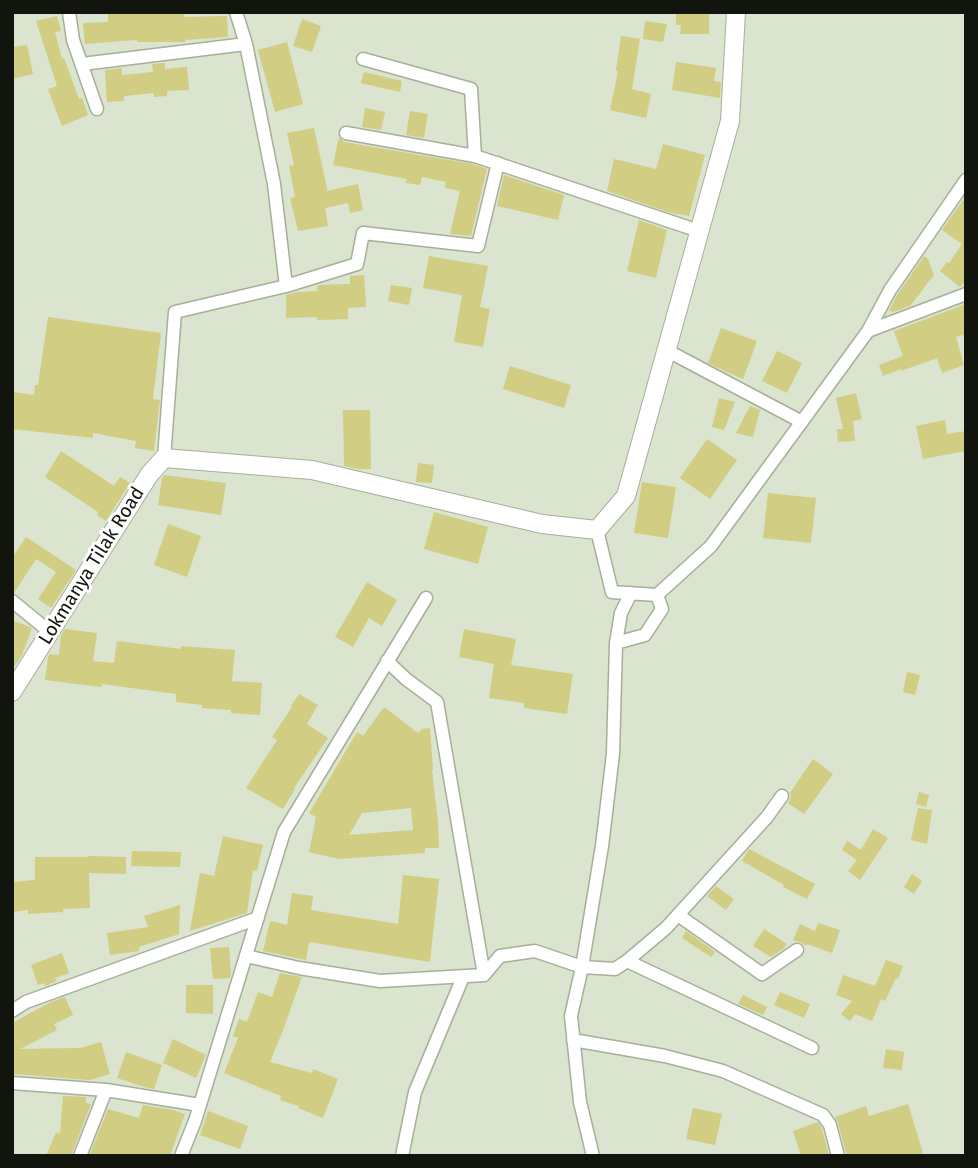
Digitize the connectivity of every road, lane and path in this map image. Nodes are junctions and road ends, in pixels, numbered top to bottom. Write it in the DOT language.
graph roads {
  1 [pos="69,12"];
  2 [pos="236,12"];
  3 [pos="736,12"];
  4 [pos="246,44"];
  5 [pos="363,59"];
  6 [pos="82,64"];
  7 [pos="97,109"];
  8 [pos="346,133"];
  9 [pos="474,156"];
  10 [pos="498,163"];
  11 [pos="966,180"];
  12 [pos="699,231"];
  13 [pos="286,286"];
  14 [pos="966,294"];
  15 [pos="868,331"];
  16 [pos="666,350"];
  17 [pos="802,422"];
  18 [pos="164,458"];
  19 [pos="597,530"];
  20 [pos="631,593"];
  21 [pos="657,595"];
  22 [pos="426,598"];
  23 [pos="12,601"];
  24 [pos="50,632"];
  25 [pos="616,643"];
  26 [pos="387,661"];
  27 [pos="12,692"];
  28 [pos="782,796"];
  29 [pos="678,915"];
  30 [pos="258,918"];
  31 [pos="797,950"];
  32 [pos="246,956"];
  33 [pos="627,961"];
  34 [pos="582,967"];
  35 [pos="484,975"];
  36 [pos="463,976"];
  37 [pos="12,1011"];
  38 [pos="573,1040"];
  39 [pos="812,1048"];
  40 [pos="12,1083"];
  41 [pos="106,1090"];
  42 [pos="200,1105"];
  43 [pos="80,1156"];
  44 [pos="181,1156"];
  45 [pos="402,1156"];
  46 [pos="593,1156"];
  47 [pos="838,1156"];
  1 -- 6 [label="street"];
  2 -- 4 [label="street"];
  3 -- 12 [label="main road"];
  4 -- 6 [label="street"];
  4 -- 13 [label="street"];
  5 -- 9 [label="street"];
  6 -- 7 [label="street"];
  8 -- 9 [label="street"];
  9 -- 10 [label="street"];
  10 -- 12 [label="street"];
  10 -- 13 [label="street"];
  11 -- 15 [label="street"];
  12 -- 16 [label="main road"];
  13 -- 18 [label="street"];
  14 -- 15 [label="street"];
  15 -- 17 [label="street"];
  16 -- 17 [label="street"];
  16 -- 19 [label="main road"];
  17 -- 21 [label="street"];
  18 -- 19 [label="main road"];
  18 -- 24 [label="main road, Lokmanya Tilak Road"];
  19 -- 20 [label="street"];
  20 -- 21 [label="street"];
  20 -- 25 [label="street"];
  21 -- 25 [label="street"];
  22 -- 26 [label="street"];
  23 -- 24 [label="street"];
  24 -- 27 [label="main road, Lokmanya Tilak Road"];
  25 -- 34 [label="street"];
  26 -- 30 [label="street"];
  26 -- 35 [label="street"];
  28 -- 29 [label="street"];
  29 -- 31 [label="street"];
  29 -- 33 [label="street"];
  30 -- 32 [label="street"];
  30 -- 37 [label="street"];
  32 -- 36 [label="street"];
  32 -- 42 [label="street"];
  33 -- 34 [label="street"];
  33 -- 39 [label="street"];
  34 -- 35 [label="street"];
  34 -- 38 [label="street"];
  35 -- 36 [label="street"];
  36 -- 45 [label="street"];
  38 -- 46 [label="street"];
  38 -- 47 [label="street"];
  40 -- 41 [label="street"];
  41 -- 42 [label="street"];
  41 -- 43 [label="street"];
  42 -- 44 [label="street"];
}
